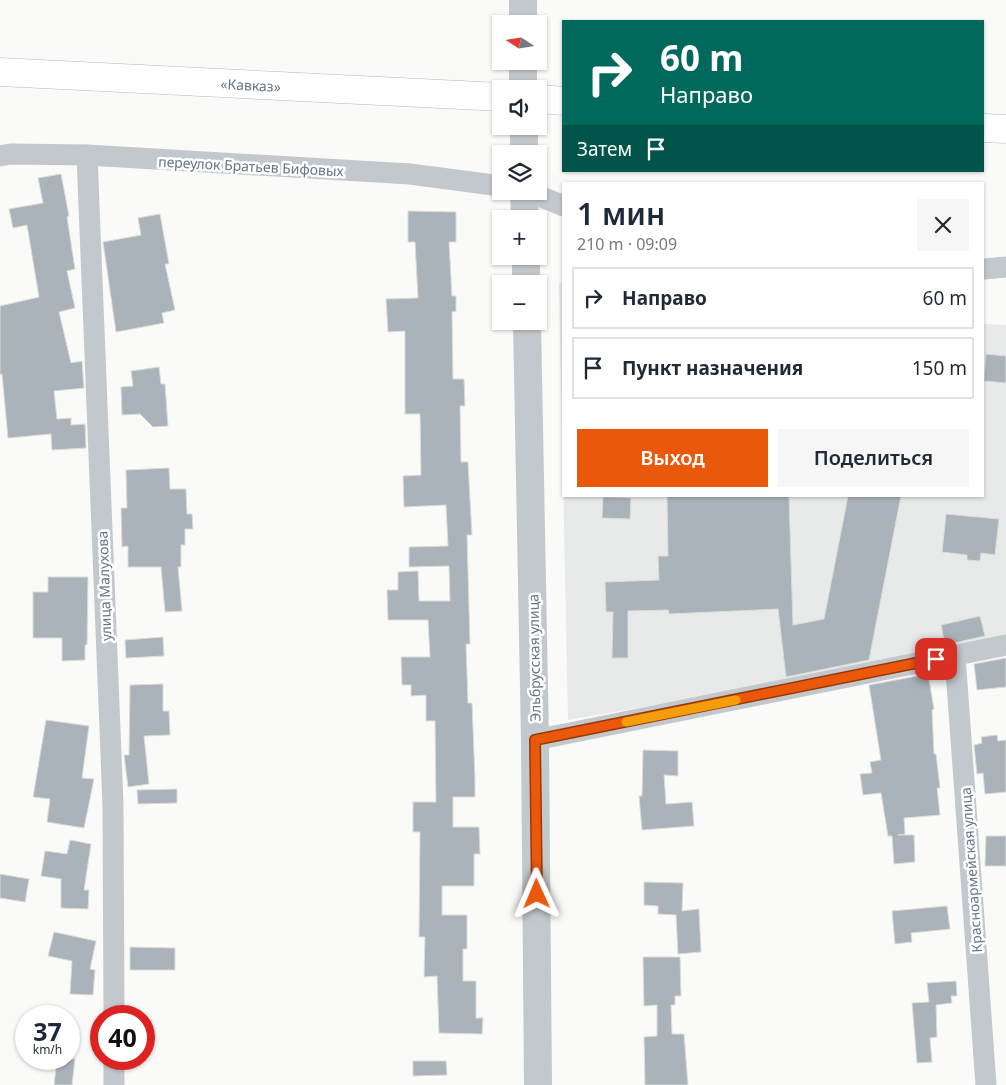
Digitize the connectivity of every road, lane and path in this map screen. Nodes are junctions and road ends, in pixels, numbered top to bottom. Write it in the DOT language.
graph roads {
  1 [pos="523,0"];
  2 [pos="523,15"];
  3 [pos="0,72"];
  4 [pos="492,97"];
  5 [pos="547,100"];
  6 [pos="562,101"];
  7 [pos="984,128"];
  8 [pos="1006,129"];
  9 [pos="87,155"];
  10 [pos="0,156"];
  11 [pos="492,185"];
  12 [pos="547,199"];
  13 [pos="562,205"];
  14 [pos="1006,267"];
  15 [pos="984,269"];
  16 [pos="527,330"];
  17 [pos="1006,645"];
  18 [pos="955,656"];
  19 [pos="535,740"];
  20 [pos="114,1005"];
  21 [pos="114,1070"];
  22 [pos="114,1085"];
  23 [pos="538,1085"];
  24 [pos="986,1085"];
  1 -- 2 [label="street"];
  3 -- 4 [label="highway, «Кавказ»"];
  5 -- 6 [label="highway"];
  7 -- 8 [label="highway"];
  9 -- 10 [label="street, переулок Братьев Бифовых"];
  9 -- 11 [label="street, переулок Братьев Бифовых"];
  9 -- 20 [label="street, улица Малухова"];
  12 -- 13 [label="street"];
  14 -- 15 [label="street"];
  16 -- 19 [label="street, Эльбрусская улица"];
  17 -- 18 [label="street"];
  18 -- 19 [label="street"];
  18 -- 24 [label="street, Красноармейская улица"];
  19 -- 23 [label="street, Эльбрусская улица"];
  21 -- 22 [label="street"];
}
